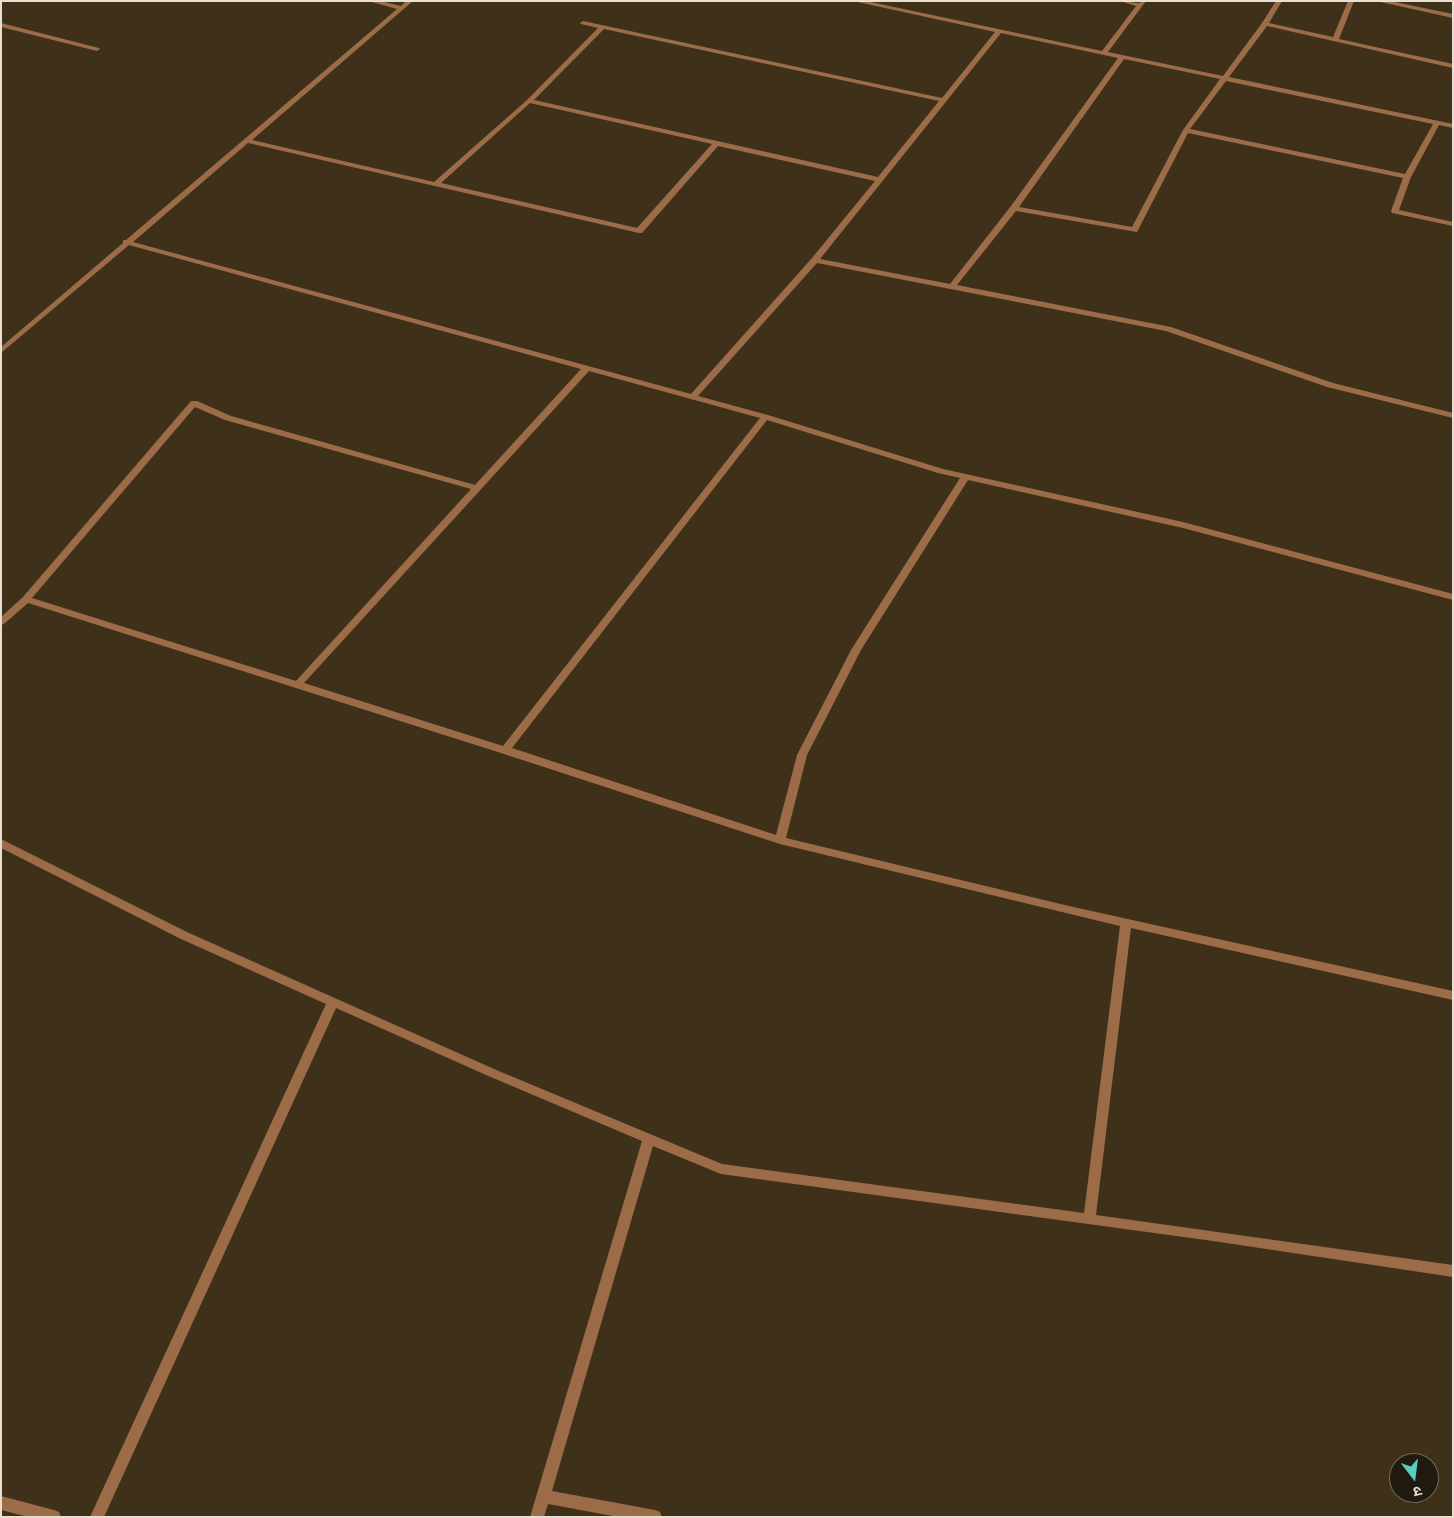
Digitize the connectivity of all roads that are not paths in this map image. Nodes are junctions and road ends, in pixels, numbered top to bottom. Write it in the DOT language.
graph roads {
  1 [pos="371,1"];
  2 [pos="410,1"];
  3 [pos="856,1"];
  4 [pos="1122,1"];
  5 [pos="1279,1"];
  6 [pos="1351,1"];
  7 [pos="1380,1"];
  8 [pos="1141,3"];
  9 [pos="402,8"];
  10 [pos="1453,16"];
  11 [pos="583,23"];
  12 [pos="1265,24"];
  13 [pos="1,25"];
  14 [pos="603,27"];
  15 [pos="999,31"];
  16 [pos="1335,40"];
  17 [pos="97,49"];
  18 [pos="1104,53"];
  19 [pos="1122,57"];
  20 [pos="1453,66"];
  21 [pos="1224,78"];
  22 [pos="944,100"];
  23 [pos="529,101"];
  24 [pos="1437,122"];
  25 [pos="1453,126"];
  26 [pos="1186,130"];
  27 [pos="246,141"];
  28 [pos="717,143"];
  29 [pos="1407,178"];
  30 [pos="880,180"];
  31 [pos="436,184"];
  32 [pos="1014,208"];
  33 [pos="1453,224"];
  34 [pos="126,242"];
  35 [pos="815,260"];
  36 [pos="952,287"];
  37 [pos="1,351"];
  38 [pos="587,368"];
  39 [pos="693,397"];
  40 [pos="1453,416"];
  41 [pos="765,417"];
  42 [pos="965,477"];
  43 [pos="477,488"];
  44 [pos="1453,597"];
  45 [pos="26,599"];
  46 [pos="1,622"];
  47 [pos="298,684"];
  48 [pos="505,750"];
  49 [pos="780,840"];
  50 [pos="1,844"];
  51 [pos="1126,923"];
  52 [pos="1453,996"];
  53 [pos="333,1002"];
  54 [pos="649,1139"];
  55 [pos="1089,1219"];
  56 [pos="1453,1271"];
  57 [pos="543,1496"];
  58 [pos="1,1503"];
  59 [pos="54,1517"];
  60 [pos="97,1517"];
  61 [pos="537,1517"];
  62 [pos="655,1517"];
  1 -- 9 [label="street"];
  2 -- 9 [label="street"];
  3 -- 15 [label="street"];
  4 -- 8 [label="street"];
  5 -- 12 [label="street"];
  6 -- 16 [label="street"];
  7 -- 10 [label="street"];
  8 -- 18 [label="street"];
  9 -- 27 [label="street"];
  11 -- 14 [label="street"];
  12 -- 16 [label="street"];
  12 -- 21 [label="street"];
  13 -- 17 [label="street"];
  14 -- 22 [label="street"];
  14 -- 23 [label="street"];
  15 -- 18 [label="street"];
  15 -- 22 [label="street"];
  16 -- 20 [label="street"];
  18 -- 19 [label="street"];
  19 -- 21 [label="street"];
  19 -- 32 [label="street"];
  21 -- 24 [label="street"];
  21 -- 26 [label="street"];
  22 -- 30 [label="street"];
  23 -- 28 [label="street"];
  23 -- 31 [label="street"];
  24 -- 25 [label="street"];
  24 -- 29 [label="street"];
  26 -- 29 [label="street"];
  26 -- 32 [label="street"];
  27 -- 31 [label="street"];
  27 -- 34 [label="street"];
  28 -- 30 [label="street"];
  28 -- 31 [label="street"];
  29 -- 33 [label="street"];
  30 -- 35 [label="street"];
  32 -- 36 [label="street"];
  34 -- 37 [label="street"];
  34 -- 38 [label="street"];
  35 -- 36 [label="street"];
  35 -- 39 [label="street"];
  36 -- 40 [label="street"];
  38 -- 39 [label="street"];
  38 -- 43 [label="street"];
  39 -- 41 [label="street"];
  41 -- 42 [label="street"];
  41 -- 48 [label="street"];
  42 -- 44 [label="street"];
  42 -- 49 [label="street"];
  43 -- 45 [label="street"];
  43 -- 47 [label="street"];
  45 -- 46 [label="street"];
  45 -- 47 [label="street"];
  47 -- 48 [label="street"];
  48 -- 49 [label="street"];
  49 -- 51 [label="street"];
  50 -- 53 [label="street"];
  51 -- 52 [label="street"];
  51 -- 55 [label="street"];
  53 -- 54 [label="street"];
  53 -- 60 [label="street"];
  54 -- 55 [label="street"];
  54 -- 57 [label="street"];
  55 -- 56 [label="street"];
  57 -- 61 [label="street"];
  57 -- 62 [label="street"];
  58 -- 59 [label="street"];
}
